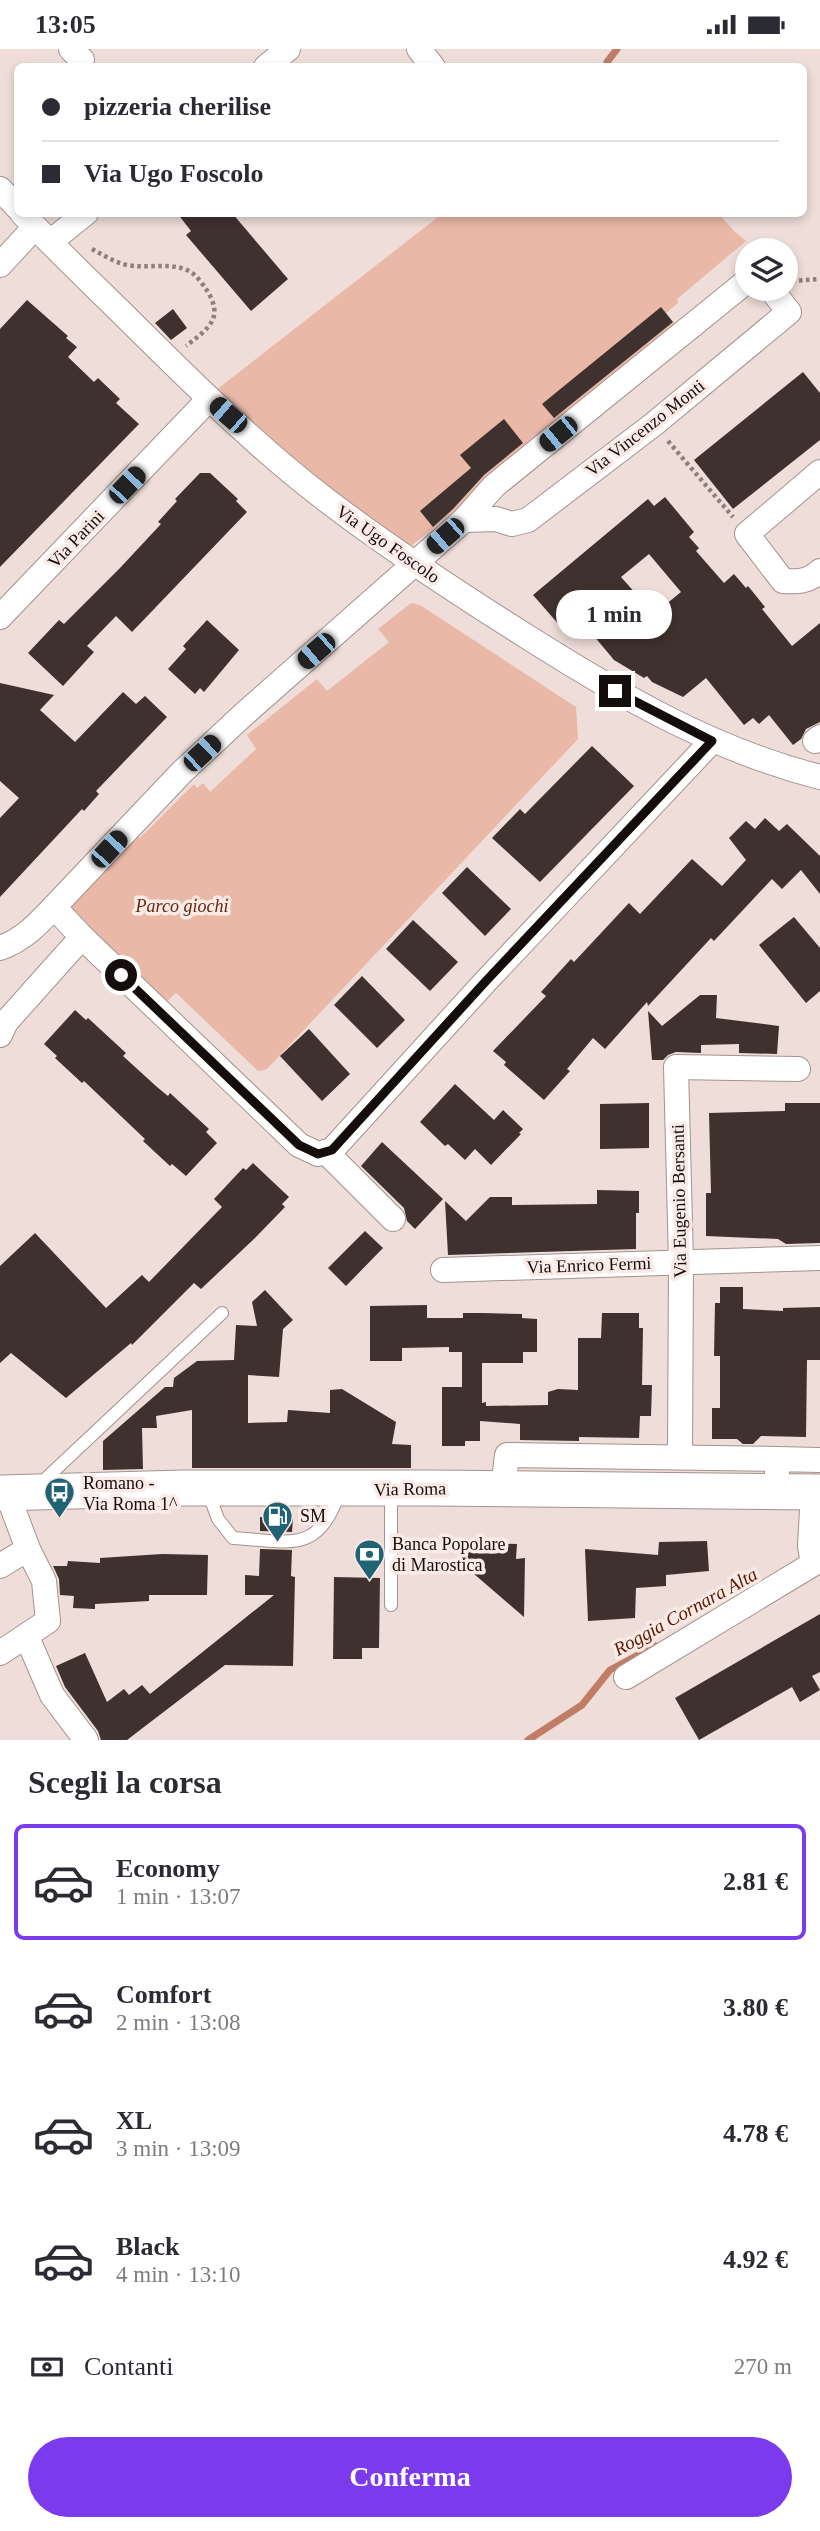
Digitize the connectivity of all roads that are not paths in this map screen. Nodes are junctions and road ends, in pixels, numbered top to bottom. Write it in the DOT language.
graph roads {
  1 [pos="288,49"];
  2 [pos="419,49"];
  3 [pos="272,63"];
  4 [pos="430,63"];
  5 [pos="0,189"];
  6 [pos="14,204"];
  7 [pos="52,225"];
  8 [pos="0,265"];
  9 [pos="735,291"];
  10 [pos="780,301"];
  11 [pos="209,399"];
  12 [pos="820,472"];
  13 [pos="495,486"];
  14 [pos="464,520"];
  15 [pos="502,520"];
  16 [pos="413,564"];
  17 [pos="820,571"];
  18 [pos="0,617"];
  19 [pos="712,741"];
  20 [pos="820,777"];
  21 [pos="54,907"];
  22 [pos="82,937"];
  23 [pos="0,948"];
  24 [pos="0,1035"];
  25 [pos="798,1069"];
  26 [pos="326,1152"];
  27 [pos="393,1219"];
  28 [pos="820,1258"];
  29 [pos="681,1262"];
  30 [pos="443,1270"];
  31 [pos="222,1313"];
  32 [pos="680,1457"];
  33 [pos="777,1475"];
  34 [pos="818,1481"];
  35 [pos="206,1489"];
  36 [pos="391,1489"];
  37 [pos="503,1489"];
  38 [pos="340,1490"];
  39 [pos="13,1492"];
  40 [pos="29,1549"];
  41 [pos="0,1566"];
  42 [pos="391,1605"];
  43 [pos="27,1637"];
  44 [pos="0,1653"];
  45 [pos="626,1677"];
  46 [pos="86,1740"];
  1 -- 3 [label="street"];
  2 -- 4 [label="street"];
  5 -- 6 [label="street"];
  7 -- 8 [label="street"];
  7 -- 11 [label="street, Via Ugo Foscolo"];
  9 -- 13 [label="street"];
  10 -- 15 [label="street, Via Vincenzo Monti"];
  11 -- 16 [label="street, Via Ugo Foscolo"];
  11 -- 18 [label="street, Via Parini"];
  12 -- 17 [label="street"];
  13 -- 14 [label="street"];
  13 -- 15 [label="street"];
  14 -- 15 [label="street, Via Vincenzo Monti"];
  14 -- 16 [label="street"];
  16 -- 19 [label="street, Via Ugo Foscolo"];
  16 -- 21 [label="street"];
  19 -- 20 [label="street, Via Ugo Foscolo"];
  19 -- 26 [label="street"];
  21 -- 22 [label="street"];
  21 -- 23 [label="street"];
  22 -- 24 [label="street"];
  22 -- 26 [label="street"];
  25 -- 29 [label="street, Via Eugenio Bersanti"];
  26 -- 27 [label="street"];
  28 -- 29 [label="street, Via Enrico Fermi"];
  29 -- 30 [label="street, Via Enrico Fermi"];
  29 -- 32 [label="street, Via Eugenio Bersanti"];
  31 -- 39 [label="lane"];
  32 -- 33 [label="street"];
  32 -- 37 [label="street"];
  33 -- 34 [label="main road, Via Roma"];
  33 -- 37 [label="main road, Via Roma"];
  34 -- 45 [label="street"];
  35 -- 38 [label="main road, Via Roma"];
  35 -- 38 [label="lane"];
  35 -- 39 [label="main road, Via Roma"];
  36 -- 37 [label="main road, Via Roma"];
  36 -- 38 [label="main road, Via Roma"];
  36 -- 42 [label="lane"];
  39 -- 40 [label="street"];
  40 -- 41 [label="street"];
  40 -- 43 [label="street"];
  43 -- 44 [label="street"];
  43 -- 46 [label="street"];
}
